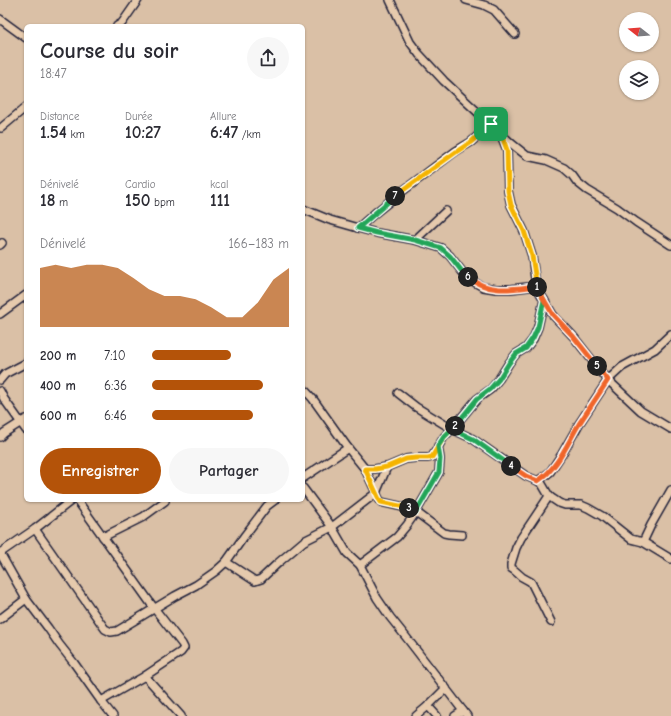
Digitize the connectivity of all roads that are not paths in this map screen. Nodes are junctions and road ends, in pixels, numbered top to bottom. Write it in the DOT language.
graph roads {
  1 [pos="138,0"];
  2 [pos="390,0"];
  3 [pos="466,0"];
  4 [pos="488,0"];
  5 [pos="494,10"];
  6 [pos="1,22"];
  7 [pos="120,24"];
  8 [pos="515,34"];
  9 [pos="24,37"];
  10 [pos="24,109"];
  11 [pos="491,124"];
  12 [pos="1,128"];
  13 [pos="501,133"];
  14 [pos="305,210"];
  15 [pos="446,211"];
  16 [pos="358,228"];
  17 [pos="415,240"];
  18 [pos="671,245"];
  19 [pos="536,286"];
  20 [pos="24,296"];
  21 [pos="544,300"];
  22 [pos="0,314"];
  23 [pos="671,334"];
  24 [pos="24,363"];
  25 [pos="0,380"];
  26 [pos="608,380"];
  27 [pos="305,390"];
  28 [pos="0,391"];
  29 [pos="398,393"];
  30 [pos="23,421"];
  31 [pos="452,429"];
  32 [pos="671,429"];
  33 [pos="0,437"];
  34 [pos="438,446"];
  35 [pos="348,448"];
  36 [pos="387,467"];
  37 [pos="365,469"];
  38 [pos="305,477"];
  39 [pos="538,481"];
  40 [pos="671,490"];
  41 [pos="305,491"];
  42 [pos="376,493"];
  43 [pos="549,496"];
  44 [pos="69,502"];
  45 [pos="78,502"];
  46 [pos="164,502"];
  47 [pos="272,502"];
  48 [pos="416,512"];
  49 [pos="332,527"];
  50 [pos="35,528"];
  51 [pos="462,535"];
  52 [pos="103,537"];
  53 [pos="643,542"];
  54 [pos="0,553"];
  55 [pos="671,559"];
  56 [pos="226,562"];
  57 [pos="360,565"];
  58 [pos="26,599"];
  59 [pos="154,608"];
  60 [pos="0,620"];
  61 [pos="551,622"];
  62 [pos="144,676"];
  63 [pos="446,688"];
  64 [pos="101,701"];
  65 [pos="428,706"];
  66 [pos="465,713"];
  67 [pos="113,716"];
  68 [pos="181,716"];
  69 [pos="416,716"];
  70 [pos="437,716"];
  71 [pos="455,716"];
  1 -- 7 [label="street"];
  2 -- 11 [label="street"];
  3 -- 5 [label="street"];
  4 -- 5 [label="street"];
  5 -- 8 [label="street"];
  6 -- 9 [label="street"];
  10 -- 12 [label="street"];
  11 -- 13 [label="street"];
  11 -- 16 [label="street"];
  13 -- 18 [label="street"];
  13 -- 19 [label="street"];
  14 -- 16 [label="street"];
  15 -- 17 [label="street"];
  16 -- 17 [label="street"];
  17 -- 19 [label="street"];
  19 -- 21 [label="street"];
  20 -- 22 [label="street"];
  21 -- 26 [label="street"];
  21 -- 31 [label="street"];
  23 -- 26 [label="street"];
  24 -- 25 [label="street"];
  26 -- 32 [label="street"];
  26 -- 39 [label="street"];
  27 -- 35 [label="street"];
  28 -- 30 [label="street"];
  29 -- 31 [label="street"];
  30 -- 33 [label="street"];
  31 -- 34 [label="street"];
  31 -- 39 [label="street"];
  34 -- 36 [label="street"];
  34 -- 48 [label="street"];
  35 -- 37 [label="street"];
  35 -- 38 [label="street"];
  36 -- 37 [label="street"];
  36 -- 42 [label="street"];
  37 -- 42 [label="street"];
  39 -- 43 [label="street"];
  40 -- 53 [label="street"];
  41 -- 49 [label="street"];
  42 -- 48 [label="street"];
  42 -- 49 [label="street"];
  43 -- 53 [label="street"];
  43 -- 61 [label="street"];
  44 -- 50 [label="street"];
  45 -- 52 [label="street"];
  46 -- 52 [label="street"];
  47 -- 56 [label="street"];
  48 -- 51 [label="street"];
  48 -- 57 [label="street"];
  49 -- 56 [label="street"];
  49 -- 57 [label="street"];
  50 -- 54 [label="street"];
  50 -- 59 [label="street"];
  52 -- 59 [label="street"];
  53 -- 55 [label="street"];
  54 -- 58 [label="street"];
  56 -- 59 [label="street"];
  57 -- 63 [label="street"];
  58 -- 60 [label="street"];
  58 -- 64 [label="street"];
  59 -- 62 [label="street"];
  62 -- 64 [label="street"];
  62 -- 68 [label="street"];
  63 -- 65 [label="street"];
  63 -- 66 [label="street"];
  64 -- 67 [label="street"];
  65 -- 69 [label="street"];
  65 -- 70 [label="street"];
  66 -- 71 [label="street"];
}
